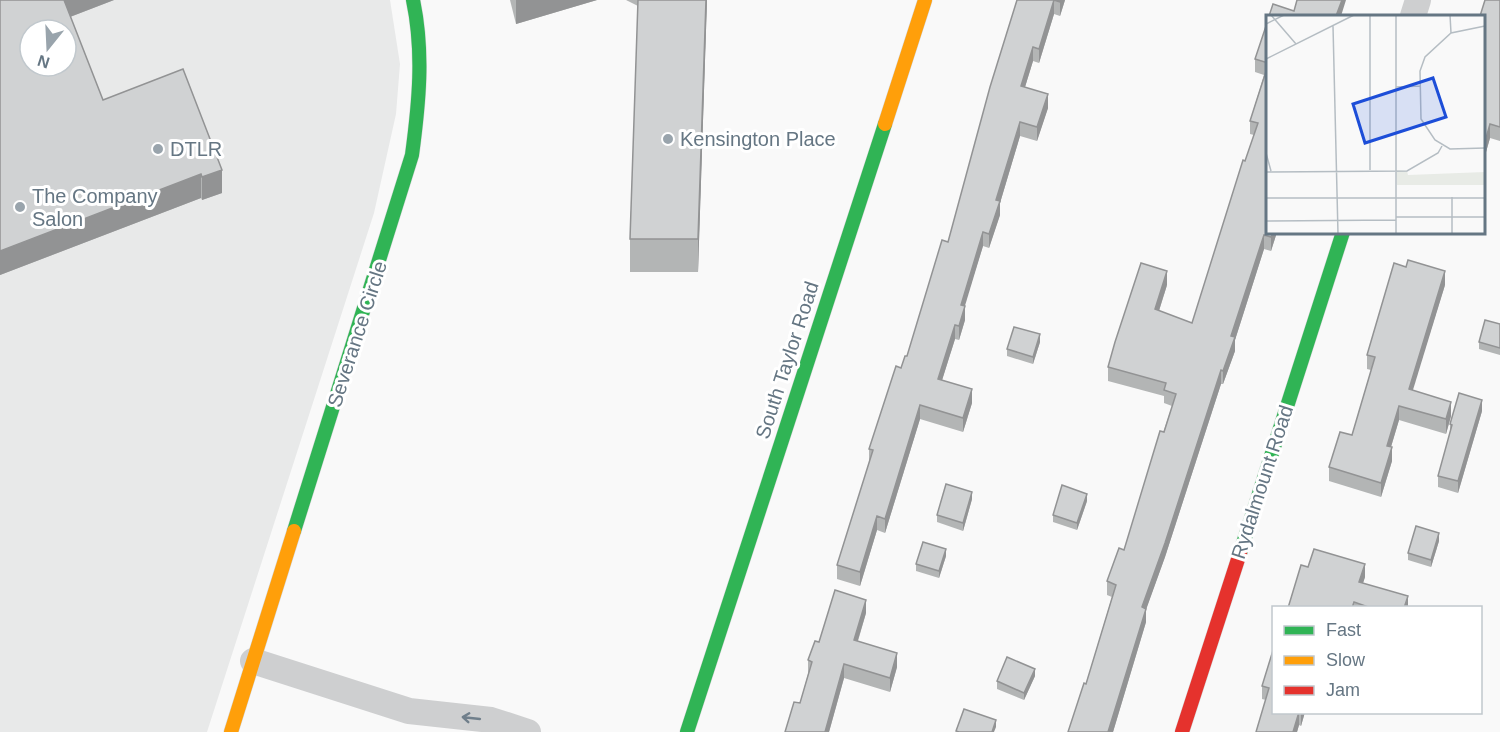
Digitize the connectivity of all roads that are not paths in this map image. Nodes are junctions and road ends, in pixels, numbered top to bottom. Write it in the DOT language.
graph roads {
  1 [pos="413,0"];
  2 [pos="924,0"];
  3 [pos="1418,0"];
  4 [pos="1413,15"];
  5 [pos="1342,234"];
  6 [pos="253,661"];
  7 [pos="409,711"];
  8 [pos="231,732"];
  9 [pos="440,732"];
  10 [pos="528,732"];
  11 [pos="687,732"];
  12 [pos="1182,732"];
  1 -- 6 [label="street, Severance Circle"];
  2 -- 11 [label="street, South Taylor Road"];
  3 -- 4 [label="street"];
  5 -- 12 [label="street, Rydalmount Road"];
  6 -- 7 [label="street"];
  6 -- 8 [label="street, Severance Circle"];
  7 -- 9 [label="street"];
  10 -- 7 [label="street, one-way"];
}
